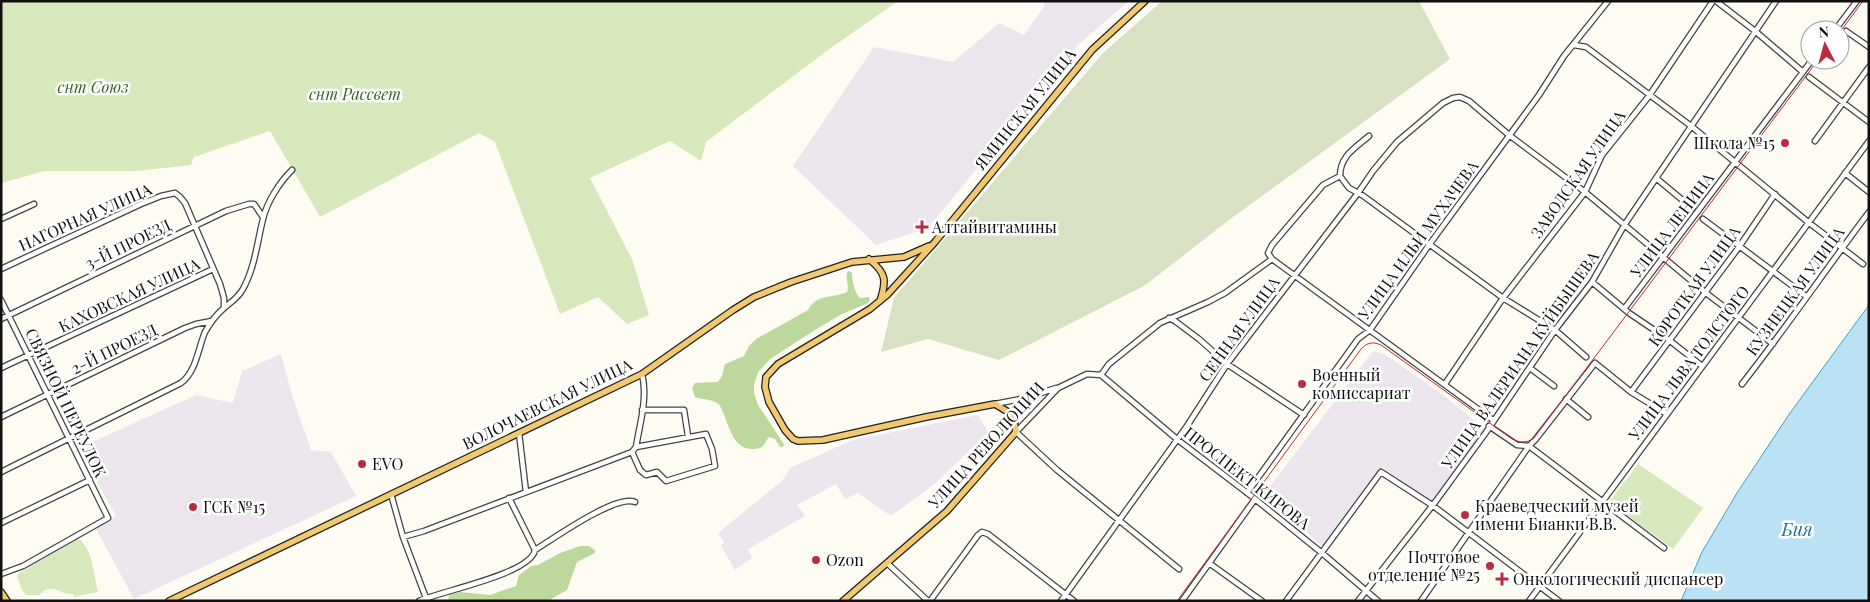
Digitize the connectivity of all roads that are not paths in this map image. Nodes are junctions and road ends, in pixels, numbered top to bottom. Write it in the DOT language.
graph roads {
  1 [pos="1145,1"];
  2 [pos="1608,1"];
  3 [pos="1714,1"];
  4 [pos="1776,1"];
  5 [pos="1857,1"];
  6 [pos="1843,20"];
  7 [pos="1755,31"];
  8 [pos="1850,34"];
  9 [pos="1574,45"];
  10 [pos="1869,47"];
  11 [pos="1869,67"];
  12 [pos="1802,72"];
  13 [pos="1809,78"];
  14 [pos="1649,96"];
  15 [pos="1844,103"];
  16 [pos="1869,122"];
  17 [pos="1691,126"];
  18 [pos="1509,135"];
  19 [pos="1369,136"];
  20 [pos="1815,141"];
  21 [pos="1869,141"];
  22 [pos="1735,161"];
  23 [pos="292,170"];
  24 [pos="1845,173"];
  25 [pos="1340,176"];
  26 [pos="1656,178"];
  27 [pos="1585,192"];
  28 [pos="1869,192"];
  29 [pos="1358,193"];
  30 [pos="1775,194"];
  31 [pos="34,204"];
  32 [pos="1692,208"];
  33 [pos="1869,212"];
  34 [pos="263,217"];
  35 [pos="1,219"];
  36 [pos="1703,219"];
  37 [pos="1808,222"];
  38 [pos="1624,224"];
  39 [pos="194,226"];
  40 [pos="935,242"];
  41 [pos="1429,245"];
  42 [pos="1740,247"];
  43 [pos="1842,248"];
  44 [pos="1663,258"];
  45 [pos="869,259"];
  46 [pos="1272,259"];
  47 [pos="1863,264"];
  48 [pos="1,269"];
  49 [pos="213,269"];
  50 [pos="1773,271"];
  51 [pos="1294,276"];
  52 [pos="1592,282"];
  53 [pos="1706,293"];
  54 [pos="1806,296"];
  55 [pos="1503,298"];
  56 [pos="1,300"];
  57 [pos="880,301"];
  58 [pos="224,308"];
  59 [pos="1624,309"];
  60 [pos="9,316"];
  61 [pos="1739,316"];
  62 [pos="1169,318"];
  63 [pos="1,319"];
  64 [pos="212,321"];
  65 [pos="1370,330"];
  66 [pos="1555,330"];
  67 [pos="1669,340"];
  68 [pos="1773,344"];
  69 [pos="30,356"];
  70 [pos="1586,357"];
  71 [pos="1227,364"];
  72 [pos="1702,366"];
  73 [pos="1,368"];
  74 [pos="1530,368"];
  75 [pos="642,374"];
  76 [pos="1101,375"];
  77 [pos="1445,384"];
  78 [pos="1742,384"];
  79 [pos="1554,386"];
  80 [pos="1058,388"];
  81 [pos="1631,392"];
  82 [pos="48,394"];
  83 [pos="1566,400"];
  84 [pos="995,404"];
  85 [pos="642,410"];
  86 [pos="1667,414"];
  87 [pos="1304,415"];
  88 [pos="1,416"];
  89 [pos="1588,417"];
  90 [pos="1494,420"];
  91 [pos="1489,426"];
  92 [pos="1016,432"];
  93 [pos="519,433"];
  94 [pos="688,436"];
  95 [pos="70,439"];
  96 [pos="1178,440"];
  97 [pos="1529,446"];
  98 [pos="636,447"];
  99 [pos="632,452"];
  100 [pos="1,472"];
  101 [pos="90,480"];
  102 [pos="526,492"];
  103 [pos="1247,493"];
  104 [pos="391,494"];
  105 [pos="508,498"];
  106 [pos="1254,499"];
  107 [pos="1602,501"];
  108 [pos="635,502"];
  109 [pos="1432,506"];
  110 [pos="1118,520"];
  111 [pos="1,523"];
  112 [pos="1469,533"];
  113 [pos="403,537"];
  114 [pos="1664,548"];
  115 [pos="535,550"];
  116 [pos="1322,553"];
  117 [pos="887,563"];
  118 [pos="1209,563"];
  119 [pos="1180,569"];
  120 [pos="1,574"];
  121 [pos="1540,586"];
  122 [pos="1366,591"];
  123 [pos="1,592"];
  124 [pos="1066,594"];
  125 [pos="426,598"];
  126 [pos="7,601"];
  127 [pos="169,601"];
  128 [pos="419,601"];
  129 [pos="843,601"];
  130 [pos="929,601"];
  131 [pos="1061,601"];
  132 [pos="1074,601"];
  133 [pos="1182,601"];
  134 [pos="1262,601"];
  135 [pos="1286,601"];
  136 [pos="1358,601"];
  137 [pos="1378,601"];
  138 [pos="1421,601"];
  139 [pos="1529,601"];
  140 [pos="1559,601"];
  1 -- 40 [label="main road, ЯМИНСКАЯ УЛИЦА"];
  2 -- 9 [label="street, УЛИЦА ИЛЬИ МУХАЧЕВА"];
  3 -- 7 [label="street"];
  3 -- 14 [label="street, ЗАВОДСКАЯ УЛИЦА"];
  4 -- 7 [label="street, УЛИЦА ВАЛЕРИАНА КУЙБЫШЕВА"];
  5 -- 6 [label="street"];
  7 -- 12 [label="street"];
  7 -- 17 [label="street, УЛИЦА ВАЛЕРИАНА КУЙБЫШЕВА"];
  8 -- 10 [label="street"];
  9 -- 14 [label="street"];
  9 -- 18 [label="street, УЛИЦА ИЛЬИ МУХАЧЕВА"];
  11 -- 15 [label="street"];
  12 -- 22 [label="street, УЛИЦА ЛЕНИНА"];
  13 -- 15 [label="street"];
  14 -- 17 [label="street"];
  14 -- 27 [label="street, ЗАВОДСКАЯ УЛИЦА"];
  15 -- 16 [label="street"];
  15 -- 20 [label="street"];
  17 -- 22 [label="street"];
  17 -- 26 [label="street, УЛИЦА ВАЛЕРИАНА КУЙБЫШЕВА"];
  18 -- 27 [label="street"];
  18 -- 29 [label="street, СЕННАЯ УЛИЦА"];
  18 -- 41 [label="street, УЛИЦА ИЛЬИ МУХАЧЕВА"];
  19 -- 25 [label="street"];
  21 -- 24 [label="street, УЛИЦА ЛЬВА ТОЛСТОГО"];
  22 -- 30 [label="street"];
  22 -- 44 [label="street, УЛИЦА ЛЕНИНА"];
  23 -- 34 [label="street"];
  24 -- 28 [label="street"];
  24 -- 37 [label="street, УЛИЦА ЛЬВА ТОЛСТОГО"];
  25 -- 29 [label="street"];
  25 -- 46 [label="street"];
  26 -- 32 [label="street"];
  26 -- 38 [label="street, УЛИЦА ВАЛЕРИАНА КУЙБЫШЕВА"];
  27 -- 38 [label="street"];
  27 -- 55 [label="street, ЗАВОДСКАЯ УЛИЦА"];
  29 -- 41 [label="street"];
  29 -- 51 [label="street, СЕННАЯ УЛИЦА"];
  30 -- 37 [label="street"];
  30 -- 42 [label="street, КОРОТКАЯ УЛИЦА"];
  31 -- 35 [label="street"];
  33 -- 43 [label="street, КУЗНЕЦКАЯ УЛИЦА"];
  34 -- 39 [label="street, 3-Й ПРОЕЗД"];
  34 -- 58 [label="street"];
  36 -- 42 [label="street"];
  37 -- 43 [label="street"];
  37 -- 50 [label="street, УЛИЦА ЛЬВА ТОЛСТОГО"];
  38 -- 44 [label="street"];
  38 -- 52 [label="street, УЛИЦА ВАЛЕРИАНА КУЙБЫШЕВА"];
  39 -- 48 [label="street, НАГОРНАЯ УЛИЦА"];
  39 -- 49 [label="street"];
  39 -- 60 [label="street, 3-Й ПРОЕЗД"];
  40 -- 45 [label="main road, ВОЛОЧАЕВСКАЯ УЛИЦА"];
  40 -- 57 [label="main road, ЯМИНСКАЯ УЛИЦА"];
  41 -- 55 [label="street"];
  41 -- 65 [label="street, УЛИЦА ИЛЬИ МУХАЧЕВА"];
  42 -- 50 [label="street"];
  42 -- 53 [label="street, КОРОТКАЯ УЛИЦА"];
  43 -- 47 [label="street"];
  43 -- 54 [label="street, КУЗНЕЦКАЯ УЛИЦА"];
  44 -- 53 [label="street"];
  44 -- 59 [label="street, УЛИЦА ЛЕНИНА"];
  45 -- 57 [label="main road"];
  45 -- 75 [label="main road, ВОЛОЧАЕВСКАЯ УЛИЦА"];
  46 -- 51 [label="street"];
  46 -- 62 [label="street"];
  49 -- 58 [label="street"];
  49 -- 69 [label="street, КАХОВСКАЯ УЛИЦА"];
  50 -- 54 [label="street"];
  50 -- 61 [label="street, УЛИЦА ЛЬВА ТОЛСТОГО"];
  51 -- 65 [label="street"];
  51 -- 71 [label="street, СЕННАЯ УЛИЦА"];
  52 -- 59 [label="street"];
  52 -- 66 [label="street, УЛИЦА ВАЛЕРИАНА КУЙБЫШЕВА"];
  53 -- 61 [label="street"];
  53 -- 67 [label="street, КОРОТКАЯ УЛИЦА"];
  54 -- 68 [label="street, КУЗНЕЦКАЯ УЛИЦА"];
  55 -- 66 [label="street"];
  55 -- 77 [label="street, ЗАВОДСКАЯ УЛИЦА"];
  56 -- 60 [label="street, СВЯЗНОЙ ПЕРЕУЛОК"];
  57 -- 84 [label="main road, ЯМИНСКАЯ УЛИЦА"];
  58 -- 64 [label="street"];
  59 -- 67 [label="street"];
  60 -- 63 [label="street, 3-Й ПРОЕЗД"];
  60 -- 69 [label="street, СВЯЗНОЙ ПЕРЕУЛОК"];
  61 -- 68 [label="street"];
  61 -- 72 [label="street, УЛИЦА ЛЬВА ТОЛСТОГО"];
  62 -- 71 [label="street"];
  62 -- 76 [label="street"];
  64 -- 82 [label="street, 2-Й ПРОЕЗД"];
  64 -- 95 [label="street"];
  65 -- 77 [label="street"];
  65 -- 87 [label="street, УЛИЦА ИЛЬИ МУХАЧЕВА"];
  66 -- 70 [label="street"];
  66 -- 74 [label="street, УЛИЦА ВАЛЕРИАНА КУЙБЫШЕВА"];
  67 -- 72 [label="street"];
  67 -- 81 [label="street, КОРОТКАЯ УЛИЦА"];
  68 -- 78 [label="street, КУЗНЕЦКАЯ УЛИЦА"];
  69 -- 73 [label="street, КАХОВСКАЯ УЛИЦА"];
  69 -- 82 [label="street, СВЯЗНОЙ ПЕРЕУЛОК"];
  71 -- 87 [label="street"];
  71 -- 96 [label="street, СЕННАЯ УЛИЦА"];
  72 -- 86 [label="street, УЛИЦА ЛЬВА ТОЛСТОГО"];
  74 -- 79 [label="street"];
  74 -- 90 [label="street, УЛИЦА ВАЛЕРИАНА КУЙБЫШЕВА"];
  75 -- 85 [label="street"];
  75 -- 93 [label="main road, ВОЛОЧАЕВСКАЯ УЛИЦА"];
  76 -- 80 [label="street, УЛИЦА РЕВОЛЮЦИИ"];
  76 -- 96 [label="street, ПРОСПЕКТ КИРОВА"];
  77 -- 90 [label="street"];
  80 -- 84 [label="street"];
  80 -- 92 [label="street, УЛИЦА РЕВОЛЮЦИИ"];
  81 -- 83 [label="street"];
  81 -- 86 [label="street"];
  82 -- 88 [label="street, 2-Й ПРОЕЗД"];
  82 -- 95 [label="street, СВЯЗНОЙ ПЕРЕУЛОК"];
  83 -- 89 [label="street"];
  83 -- 97 [label="street"];
  84 -- 92 [label="main road"];
  85 -- 94 [label="street"];
  85 -- 98 [label="street"];
  86 -- 107 [label="street, УЛИЦА ЛЬВА ТОЛСТОГО"];
  87 -- 103 [label="street, УЛИЦА ИЛЬИ МУХАЧЕВА"];
  90 -- 91 [label="street, УЛИЦА ВАЛЕРИАНА КУЙБЫШЕВА"];
  91 -- 97 [label="street"];
  91 -- 109 [label="street, УЛИЦА ВАЛЕРИАНА КУЙБЫШЕВА"];
  92 -- 110 [label="street"];
  92 -- 117 [label="main road, УЛИЦА РЕВОЛЮЦИИ"];
  93 -- 102 [label="street"];
  93 -- 104 [label="main road, ВОЛОЧАЕВСКАЯ УЛИЦА"];
  94 -- 98 [label="street"];
  94 -- 99 [label="street"];
  95 -- 100 [label="street"];
  95 -- 101 [label="street, СВЯЗНОЙ ПЕРЕУЛОК"];
  96 -- 103 [label="street, ПРОСПЕКТ КИРОВА"];
  96 -- 110 [label="street, СЕННАЯ УЛИЦА"];
  97 -- 107 [label="street"];
  97 -- 112 [label="street"];
  98 -- 99 [label="street"];
  99 -- 102 [label="street"];
  101 -- 111 [label="street"];
  101 -- 120 [label="street, СВЯЗНОЙ ПЕРЕУЛОК"];
  102 -- 105 [label="street"];
  103 -- 106 [label="street, ПРОСПЕКТ КИРОВА"];
  104 -- 113 [label="street"];
  104 -- 127 [label="main road, ВОЛОЧАЕВСКАЯ УЛИЦА"];
  105 -- 113 [label="street"];
  105 -- 115 [label="street"];
  106 -- 116 [label="street, ПРОСПЕКТ КИРОВА"];
  106 -- 118 [label="street"];
  107 -- 114 [label="street"];
  107 -- 121 [label="street, УЛИЦА ЛЬВА ТОЛСТОГО"];
  108 -- 115 [label="street"];
  109 -- 112 [label="street"];
  109 -- 116 [label="street"];
  109 -- 122 [label="street, УЛИЦА ВАЛЕРИАНА КУЙБЫШЕВА"];
  110 -- 119 [label="street"];
  110 -- 124 [label="street, СЕННАЯ УЛИЦА"];
  112 -- 121 [label="street"];
  112 -- 138 [label="street"];
  113 -- 125 [label="street"];
  115 -- 125 [label="street"];
  116 -- 122 [label="street, ПРОСПЕКТ КИРОВА"];
  116 -- 135 [label="street"];
  117 -- 129 [label="main road, УЛИЦА РЕВОЛЮЦИИ"];
  117 -- 130 [label="street"];
  118 -- 133 [label="street"];
  118 -- 134 [label="street"];
  121 -- 139 [label="street, УЛИЦА ЛЬВА ТОЛСТОГО"];
  121 -- 140 [label="street"];
  122 -- 136 [label="street, УЛИЦА ВАЛЕРИАНА КУЙБЫШЕВА"];
  122 -- 137 [label="street, ПРОСПЕКТ КИРОВА"];
  123 -- 126 [label="main road"];
  124 -- 130 [label="street"];
  124 -- 131 [label="street, СЕННАЯ УЛИЦА"];
  124 -- 132 [label="street"];
  125 -- 128 [label="street"];
}
